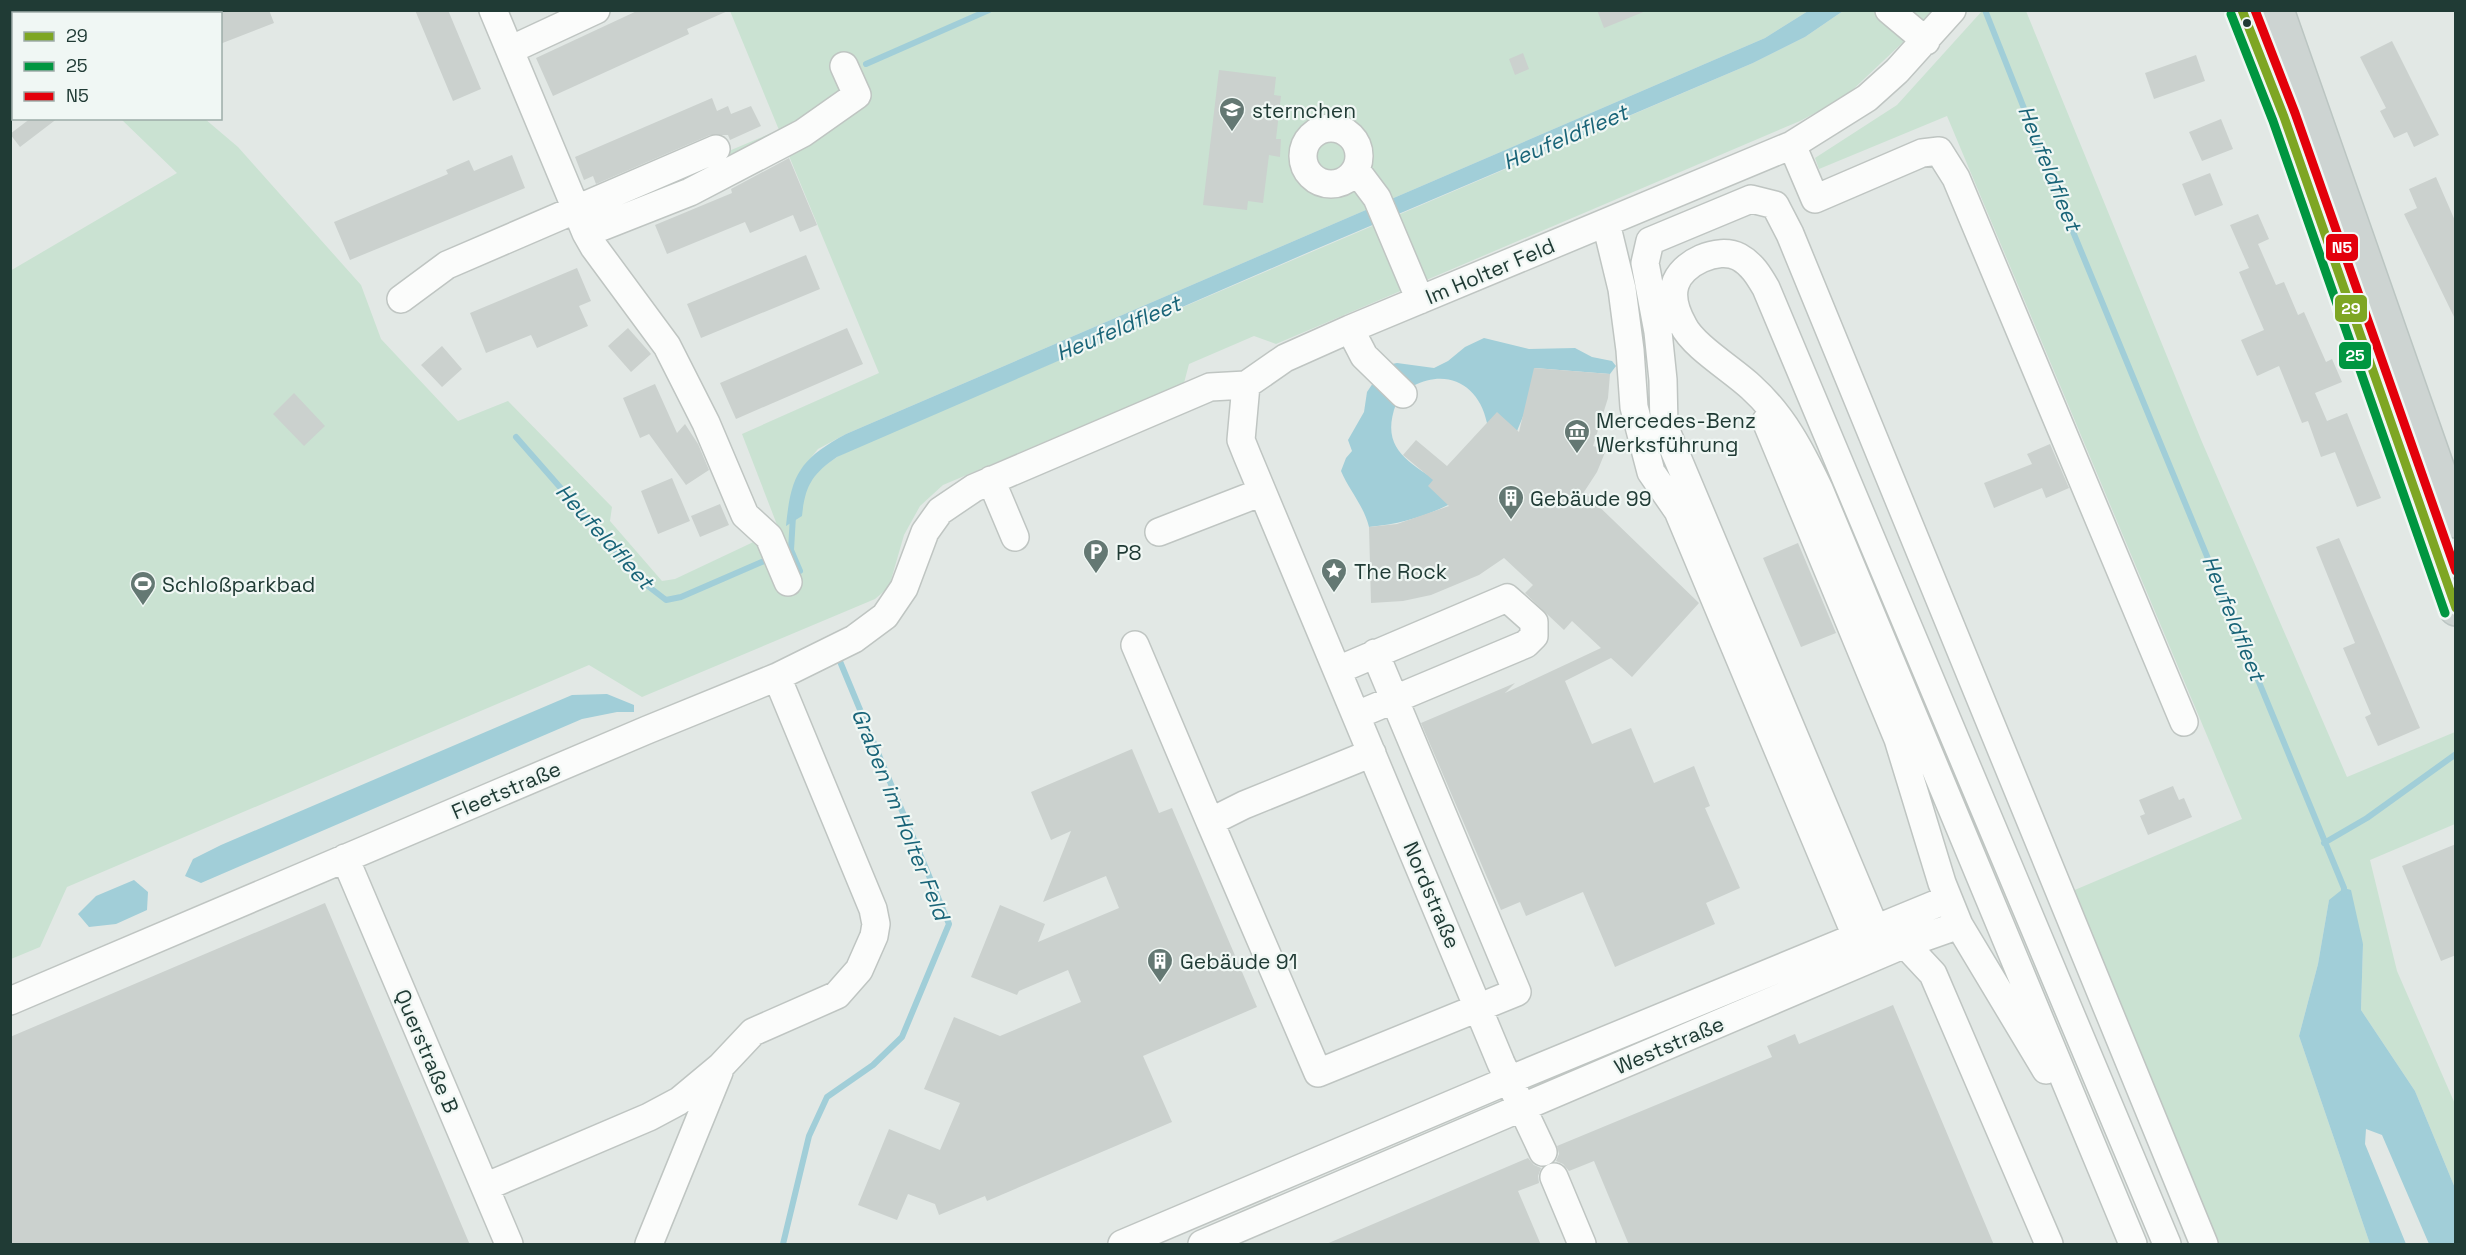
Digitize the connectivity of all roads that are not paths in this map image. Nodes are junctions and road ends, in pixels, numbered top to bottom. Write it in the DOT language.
graph roads {
  1 [pos="493,10"];
  2 [pos="596,10"];
  3 [pos="1889,10"];
  4 [pos="1952,10"];
  5 [pos="2242,10"];
  6 [pos="2277,10"];
  7 [pos="1926,41"];
  8 [pos="510,50"];
  9 [pos="844,66"];
  10 [pos="1792,145"];
  11 [pos="716,149"];
  12 [pos="1356,170"];
  13 [pos="582,221"];
  14 [pos="1606,223"];
  15 [pos="401,299"];
  16 [pos="1420,300"];
  17 [pos="1350,329"];
  18 [pos="1246,385"];
  19 [pos="1751,387"];
  20 [pos="1403,394"];
  21 [pos="2449,478"];
  22 [pos="991,480"];
  23 [pos="1262,492"];
  24 [pos="2456,520"];
  25 [pos="1158,532"];
  26 [pos="1015,537"];
  27 [pos="787,580"];
  28 [pos="2456,609"];
  29 [pos="1135,645"];
  30 [pos="1375,653"];
  31 [pos="1338,670"];
  32 [pos="777,677"];
  33 [pos="1395,699"];
  34 [pos="1357,715"];
  35 [pos="2184,722"];
  36 [pos="1372,753"];
  37 [pos="1210,822"];
  38 [pos="345,858"];
  39 [pos="1948,899"];
  40 [pos="1959,925"];
  41 [pos="1882,932"];
  42 [pos="10,1001"];
  43 [pos="1479,1008"];
  44 [pos="721,1066"];
  45 [pos="1509,1080"];
  46 [pos="1522,1108"];
  47 [pos="1369,1139"];
  48 [pos="2093,1149"];
  49 [pos="1543,1152"];
  50 [pos="1381,1168"];
  51 [pos="1554,1178"];
  52 [pos="485,1187"];
  53 [pos="509,1245"];
  54 [pos="649,1245"];
  55 [pos="1122,1245"];
  56 [pos="1202,1245"];
  57 [pos="1582,1245"];
  58 [pos="2049,1245"];
  59 [pos="2133,1245"];
  60 [pos="2167,1245"];
  61 [pos="2204,1245"];
  1 -- 8 [label="street"];
  2 -- 8 [label="street"];
  3 -- 7 [label="street"];
  4 -- 7 [label="street, Im Holter Feld"];
  5 -- 28 [label="main road"];
  6 -- 21 [label="main road"];
  7 -- 10 [label="street, Im Holter Feld"];
  8 -- 13 [label="street"];
  9 -- 13 [label="street"];
  10 -- 14 [label="street, Im Holter Feld"];
  10 -- 35 [label="street"];
  11 -- 13 [label="street"];
  12 -- 16 [label="street"];
  13 -- 15 [label="street"];
  13 -- 27 [label="street"];
  14 -- 16 [label="street, Im Holter Feld"];
  14 -- 41 [label="street"];
  16 -- 17 [label="street, Im Holter Feld"];
  17 -- 18 [label="street, Im Holter Feld"];
  17 -- 20 [label="street"];
  18 -- 22 [label="street"];
  18 -- 23 [label="street"];
  19 -- 39 [label="street"];
  19 -- 48 [label="street"];
  19 -- 60 [label="street"];
  21 -- 24 [label="main road"];
  22 -- 26 [label="street"];
  22 -- 32 [label="street, Fleetstraße"];
  23 -- 25 [label="street"];
  23 -- 31 [label="street, Nordstraße"];
  29 -- 37 [label="street"];
  30 -- 31 [label="street"];
  30 -- 33 [label="street"];
  30 -- 33 [label="street"];
  31 -- 34 [label="street, Nordstraße"];
  32 -- 38 [label="street, Fleetstraße"];
  32 -- 44 [label="street"];
  33 -- 34 [label="street"];
  33 -- 43 [label="street"];
  34 -- 36 [label="street, Nordstraße"];
  36 -- 37 [label="street"];
  36 -- 43 [label="street, Nordstraße"];
  37 -- 43 [label="street"];
  38 -- 42 [label="street, Fleetstraße"];
  38 -- 52 [label="street, Querstraße B"];
  39 -- 40 [label="street"];
  39 -- 41 [label="street, Weststraße"];
  40 -- 41 [label="street, Weststraße"];
  40 -- 48 [label="street"];
  41 -- 45 [label="street, Weststraße"];
  41 -- 46 [label="street, Weststraße"];
  41 -- 58 [label="street"];
  41 -- 61 [label="street"];
  43 -- 45 [label="street, Nordstraße"];
  44 -- 52 [label="street"];
  44 -- 54 [label="street"];
  45 -- 46 [label="street, Nordstraße"];
  45 -- 47 [label="street, Weststraße"];
  46 -- 49 [label="street, Nordstraße"];
  46 -- 50 [label="street, Weststraße"];
  47 -- 50 [label="street"];
  47 -- 55 [label="street, Weststraße"];
  48 -- 59 [label="street"];
  50 -- 56 [label="street, Weststraße"];
  51 -- 57 [label="street"];
  52 -- 53 [label="street, Querstraße B"];
}
